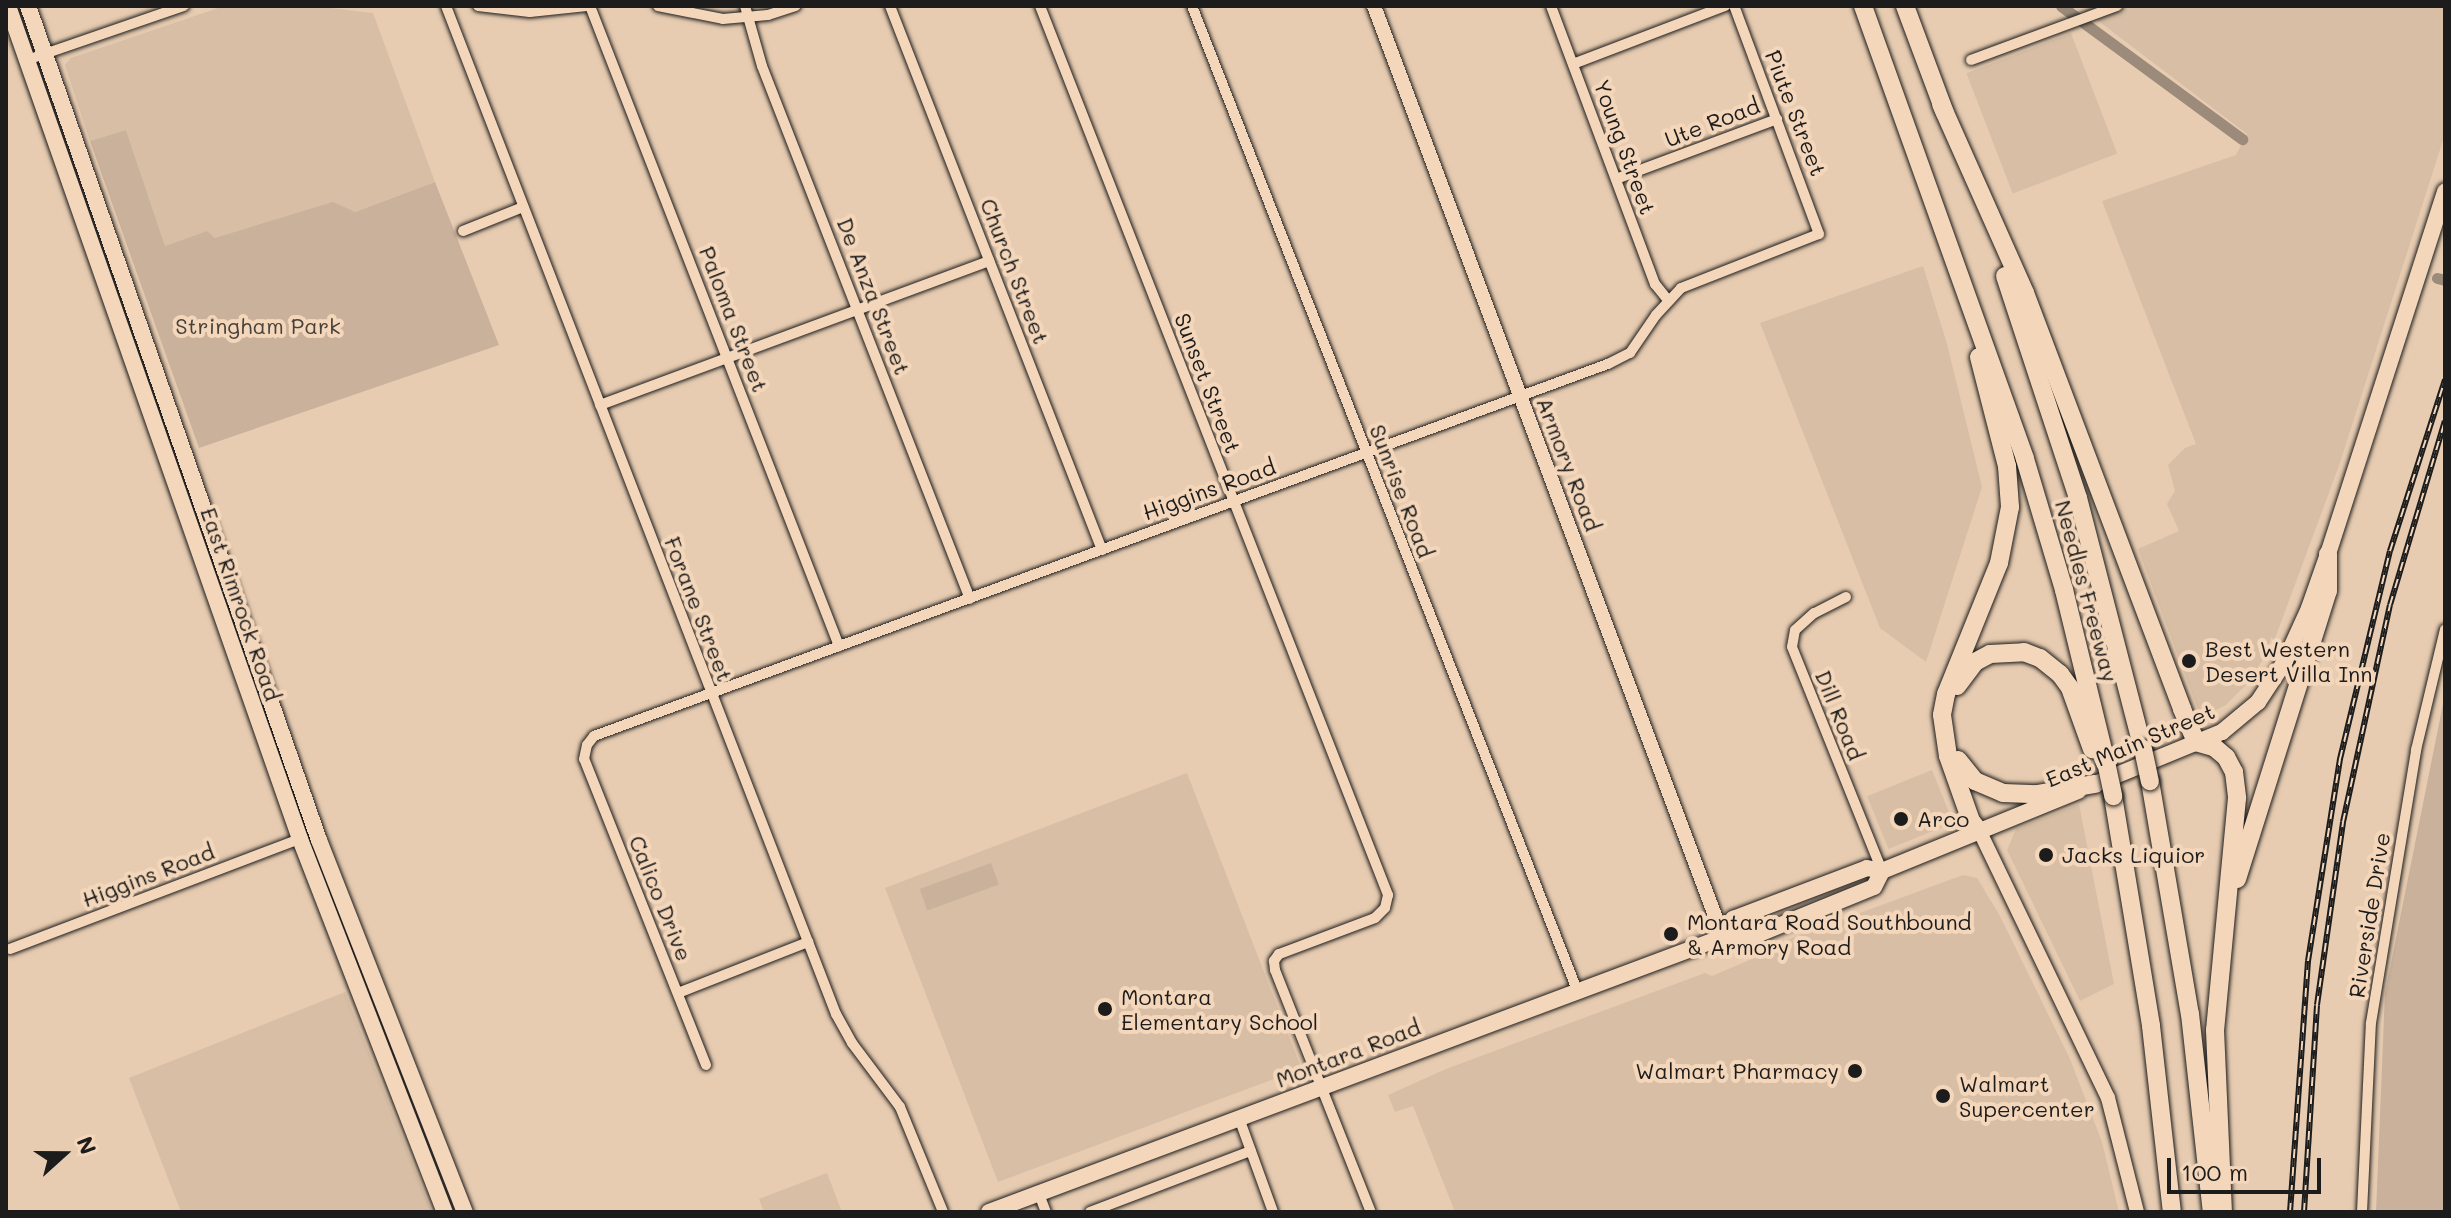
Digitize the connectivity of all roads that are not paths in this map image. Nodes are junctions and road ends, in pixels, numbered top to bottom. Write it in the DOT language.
graph roads {
  1 [pos="8,6"];
  2 [pos="28,6"];
  3 [pos="446,6"];
  4 [pos="478,6"];
  5 [pos="589,6"];
  6 [pos="658,6"];
  7 [pos="796,6"];
  8 [pos="890,6"];
  9 [pos="1040,6"];
  10 [pos="1192,6"];
  11 [pos="1374,6"];
  12 [pos="1551,6"];
  13 [pos="1725,6"];
  14 [pos="1734,6"];
  15 [pos="1863,6"];
  16 [pos="1905,6"];
  17 [pos="2117,6"];
  18 [pos="176,7"];
  19 [pos="746,12"];
  20 [pos="45,54"];
  21 [pos="27,60"];
  22 [pos="1971,60"];
  23 [pos="1573,64"];
  24 [pos="1941,104"];
  25 [pos="1777,119"];
  26 [pos="1616,179"];
  27 [pos="2445,191"];
  28 [pos="1932,193"];
  29 [pos="523,207"];
  30 [pos="463,231"];
  31 [pos="1819,234"];
  32 [pos="989,261"];
  33 [pos="1668,300"];
  34 [pos="858,309"];
  35 [pos="728,357"];
  36 [pos="1520,396"];
  37 [pos="600,405"];
  38 [pos="1365,453"];
  39 [pos="1233,500"];
  40 [pos="1102,550"];
  41 [pos="2328,554"];
  42 [pos="1846,597"];
  43 [pos="970,599"];
  44 [pos="2445,629"];
  45 [pos="839,646"];
  46 [pos="710,692"];
  47 [pos="2196,742"];
  48 [pos="587,745"];
  49 [pos="1958,760"];
  50 [pos="2103,782"];
  51 [pos="1980,832"];
  52 [pos="300,839"];
  53 [pos="1882,871"];
  54 [pos="2226,912"];
  55 [pos="1723,937"];
  56 [pos="808,942"];
  57 [pos="10,949"];
  58 [pos="1577,990"];
  59 [pos="678,993"];
  60 [pos="706,1065"];
  61 [pos="1321,1087"];
  62 [pos="1239,1118"];
  63 [pos="1251,1151"];
  64 [pos="1039,1194"];
  65 [pos="445,1212"];
  66 [pos="465,1212"];
  67 [pos="943,1212"];
  68 [pos="989,1212"];
  69 [pos="1046,1212"];
  70 [pos="1090,1212"];
  71 [pos="1273,1212"];
  72 [pos="1371,1212"];
  73 [pos="2137,1212"];
  74 [pos="2172,1212"];
  75 [pos="2212,1212"];
  76 [pos="2223,1212"];
  77 [pos="2362,1212"];
  1 -- 21 [label="main road, East Rimrock Road"];
  2 -- 20 [label="main road, East Rimrock Road"];
  3 -- 29 [label="street, Forane Street"];
  4 -- 5 [label="street"];
  5 -- 35 [label="street, Paloma Street"];
  6 -- 19 [label="street"];
  7 -- 19 [label="street"];
  8 -- 32 [label="street, Church Street"];
  9 -- 39 [label="street, Sunset Street"];
  10 -- 38 [label="street, Sunrise Road"];
  11 -- 36 [label="main road, Armory Road"];
  12 -- 23 [label="street, Young Street"];
  13 -- 23 [label="street"];
  14 -- 25 [label="street, Piute Street"];
  15 -- 28 [label="highway, Needles Freeway"];
  16 -- 24 [label="highway, Needles Freeway"];
  17 -- 22 [label="street"];
  18 -- 20 [label="street"];
  19 -- 34 [label="street, De Anza Street"];
  20 -- 21 [label="street"];
  20 -- 66 [label="main road, East Rimrock Road"];
  21 -- 52 [label="main road, East Rimrock Road"];
  23 -- 26 [label="street, Young Street"];
  24 -- 47 [label="highway"];
  24 -- 75 [label="highway, Needles Freeway, bridge"];
  25 -- 26 [label="street, Ute Road"];
  25 -- 31 [label="street, Piute Street"];
  26 -- 33 [label="street, Young Street"];
  27 -- 41 [label="main road, East Main Street"];
  28 -- 50 [label="highway, Needles Freeway"];
  28 -- 51 [label="highway"];
  29 -- 30 [label="street"];
  29 -- 37 [label="street, Forane Street"];
  31 -- 33 [label="street, Higgins Road"];
  32 -- 34 [label="street"];
  32 -- 40 [label="street, Church Street"];
  33 -- 36 [label="street, Higgins Road"];
  34 -- 35 [label="street"];
  34 -- 43 [label="street, De Anza Street"];
  35 -- 37 [label="street"];
  35 -- 45 [label="street, Paloma Street"];
  36 -- 38 [label="street, Higgins Road"];
  36 -- 55 [label="main road, Armory Road"];
  37 -- 46 [label="street, Forane Street"];
  38 -- 39 [label="street, Higgins Road"];
  38 -- 58 [label="street, Sunrise Road"];
  39 -- 40 [label="street, Higgins Road"];
  39 -- 61 [label="street, Sunset Street"];
  40 -- 43 [label="street, Higgins Road"];
  41 -- 47 [label="main road, East Main Street"];
  41 -- 54 [label="highway"];
  42 -- 53 [label="street, Dill Road"];
  43 -- 45 [label="street, Higgins Road"];
  44 -- 77 [label="street, Riverside Drive"];
  45 -- 46 [label="street, Higgins Road"];
  46 -- 48 [label="street, Higgins Road"];
  46 -- 56 [label="street, Forane Street"];
  47 -- 50 [label="main road, East Main Street"];
  47 -- 54 [label="highway"];
  48 -- 59 [label="street, Calico Drive"];
  49 -- 50 [label="highway"];
  49 -- 50 [label="highway"];
  49 -- 51 [label="highway"];
  50 -- 51 [label="main road, East Main Street"];
  50 -- 74 [label="highway, Needles Freeway"];
  51 -- 53 [label="main road, Montara Road"];
  51 -- 73 [label="main road"];
  52 -- 57 [label="street, Higgins Road"];
  52 -- 65 [label="main road, East Rimrock Road"];
  53 -- 55 [label="main road, Montara Road"];
  54 -- 76 [label="highway"];
  55 -- 58 [label="main road, Montara Road"];
  56 -- 59 [label="street"];
  56 -- 67 [label="street, Forane Street"];
  58 -- 61 [label="main road, Montara Road"];
  59 -- 60 [label="street, Calico Drive"];
  61 -- 62 [label="main road, Montara Road"];
  61 -- 72 [label="street"];
  62 -- 63 [label="street"];
  62 -- 64 [label="main road, Montara Road"];
  63 -- 70 [label="street"];
  63 -- 71 [label="street"];
  64 -- 68 [label="main road, Montara Road"];
  64 -- 69 [label="street"];
}
